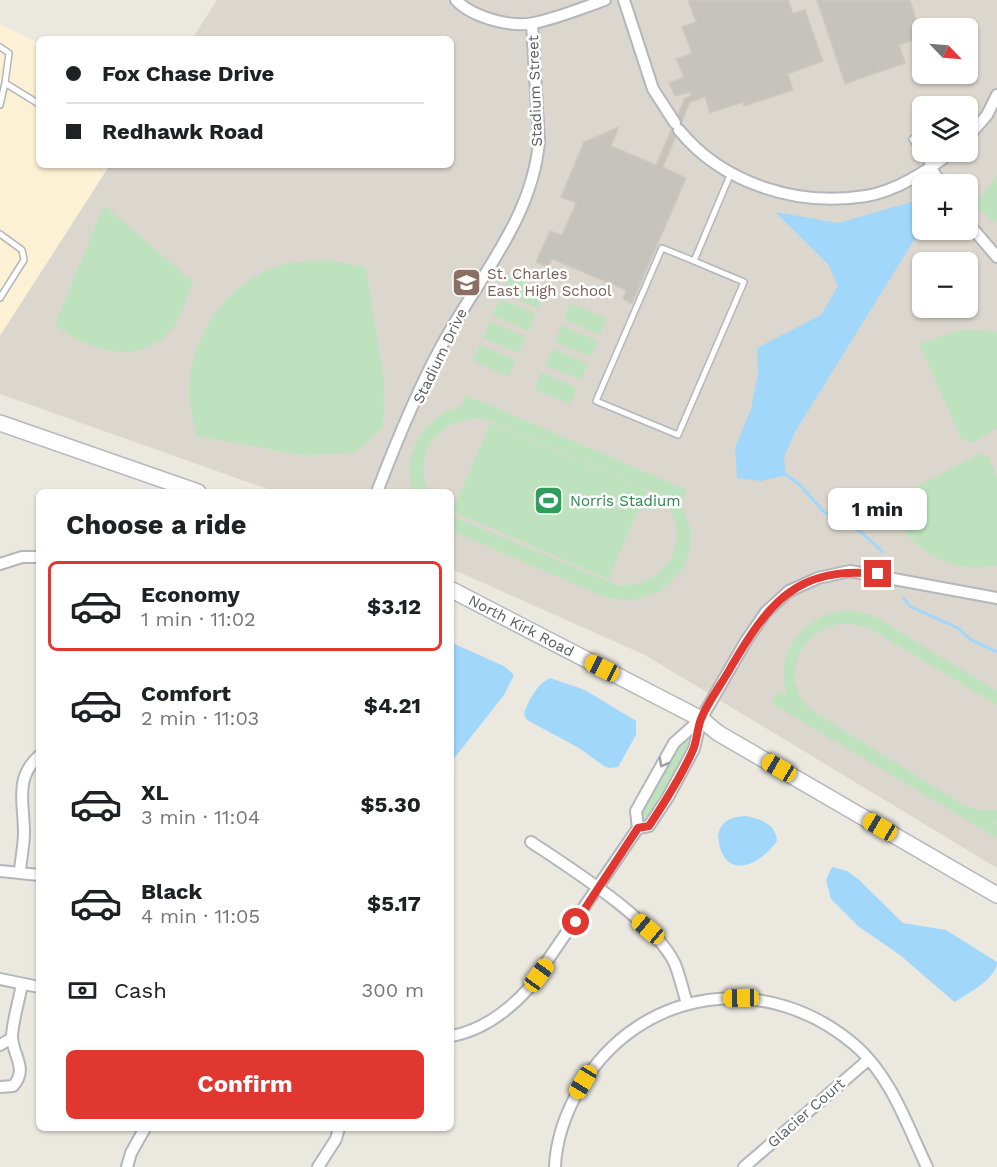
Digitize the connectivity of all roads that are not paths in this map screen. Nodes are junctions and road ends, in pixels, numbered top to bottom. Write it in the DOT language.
graph roads {
  1 [pos="456,0"];
  2 [pos="605,0"];
  3 [pos="624,0"];
  4 [pos="532,24"];
  5 [pos="0,47"];
  6 [pos="5,83"];
  7 [pos="997,95"];
  8 [pos="36,101"];
  9 [pos="0,105"];
  10 [pos="978,125"];
  11 [pos="538,158"];
  12 [pos="927,162"];
  13 [pos="939,162"];
  14 [pos="931,168"];
  15 [pos="731,172"];
  16 [pos="935,174"];
  17 [pos="978,235"];
  18 [pos="1,237"];
  19 [pos="997,257"];
  20 [pos="694,261"];
  21 [pos="0,298"];
  22 [pos="0,423"];
  23 [pos="189,489"];
  24 [pos="378,489"];
  25 [pos="36,557"];
  26 [pos="0,564"];
  27 [pos="454,591"];
  28 [pos="997,598"];
  29 [pos="701,719"];
  30 [pos="36,760"];
  31 [pos="638,828"];
  32 [pos="531,842"];
  33 [pos="0,871"];
  34 [pos="20,871"];
  35 [pos="36,874"];
  36 [pos="598,890"];
  37 [pos="997,895"];
  38 [pos="0,979"];
  39 [pos="22,984"];
  40 [pos="36,986"];
  41 [pos="687,1004"];
  42 [pos="454,1035"];
  43 [pos="12,1038"];
  44 [pos="0,1045"];
  45 [pos="868,1060"];
  46 [pos="0,1087"];
  47 [pos="143,1131"];
  48 [pos="338,1131"];
  49 [pos="127,1167"];
  50 [pos="318,1167"];
  51 [pos="555,1167"];
  52 [pos="744,1167"];
  53 [pos="927,1167"];
  1 -- 4 [label="street"];
  2 -- 4 [label="street"];
  3 -- 15 [label="street"];
  4 -- 11 [label="street, Stadium Street"];
  5 -- 6 [label="lane"];
  6 -- 8 [label="lane"];
  6 -- 9 [label="lane"];
  7 -- 10 [label="street"];
  11 -- 24 [label="street, Stadium Drive"];
  12 -- 14 [label="lane"];
  13 -- 14 [label="street"];
  14 -- 15 [label="street"];
  14 -- 16 [label="street"];
  15 -- 20 [label="lane"];
  17 -- 19 [label="street"];
  18 -- 21 [label="lane"];
  20 -- 20 [label="lane"];
  22 -- 23 [label="main road"];
  25 -- 26 [label="street"];
  27 -- 29 [label="main road, North Kirk Road"];
  28 -- 29 [label="street"];
  29 -- 31 [label="street, one-way"];
  29 -- 31 [label="street"];
  29 -- 37 [label="main road, North Kirk Road"];
  30 -- 34 [label="street"];
  31 -- 36 [label="street"];
  32 -- 36 [label="street"];
  33 -- 34 [label="street"];
  34 -- 35 [label="street"];
  36 -- 41 [label="street"];
  36 -- 42 [label="street"];
  38 -- 39 [label="street"];
  39 -- 40 [label="street"];
  39 -- 43 [label="street"];
  41 -- 45 [label="street"];
  41 -- 51 [label="street"];
  43 -- 44 [label="street"];
  43 -- 46 [label="street"];
  45 -- 52 [label="street, Glacier Court"];
  45 -- 53 [label="street"];
  47 -- 49 [label="street"];
  48 -- 50 [label="street"];
}
